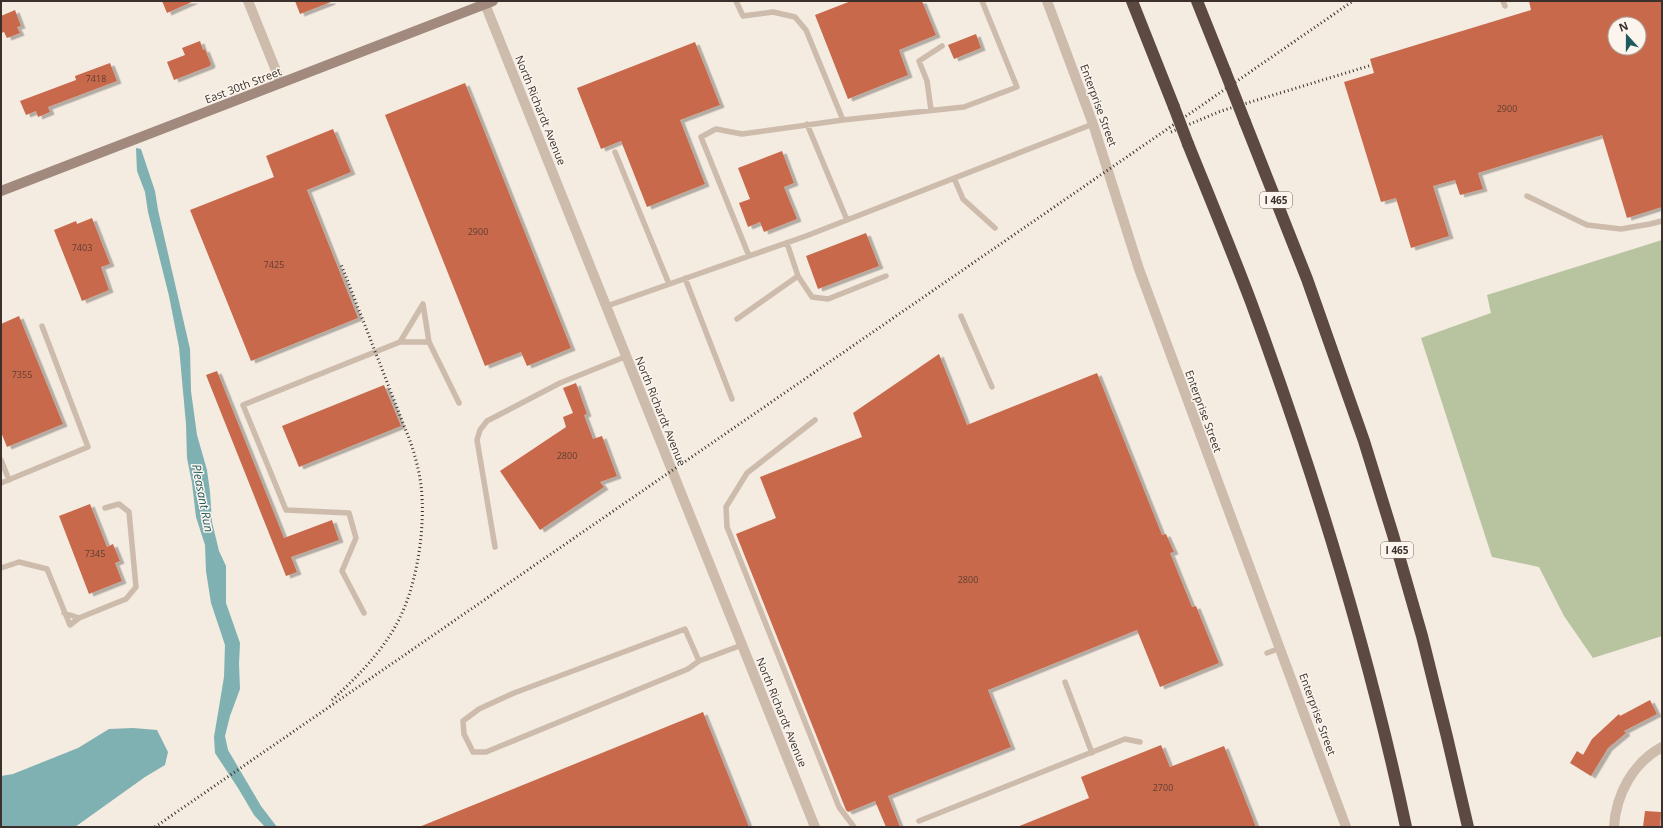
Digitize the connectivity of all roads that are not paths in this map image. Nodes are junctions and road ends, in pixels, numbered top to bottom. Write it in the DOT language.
graph roads {
  1 [pos="248,1"];
  2 [pos="736,1"];
  3 [pos="982,1"];
  4 [pos="1047,1"];
  5 [pos="1132,1"];
  6 [pos="1197,1"];
  7 [pos="489,2"];
  8 [pos="942,46"];
  9 [pos="281,83"];
  10 [pos="931,110"];
  11 [pos="843,120"];
  12 [pos="807,124"];
  13 [pos="1094,124"];
  14 [pos="615,152"];
  15 [pos="954,178"];
  16 [pos="1,190"];
  17 [pos="1527,196"];
  18 [pos="847,220"];
  19 [pos="1662,221"];
  20 [pos="995,228"];
  21 [pos="787,243"];
  22 [pos="749,256"];
  23 [pos="798,276"];
  24 [pos="886,276"];
  25 [pos="685,278"];
  26 [pos="669,284"];
  27 [pos="606,306"];
  28 [pos="961,316"];
  29 [pos="737,319"];
  30 [pos="42,326"];
  31 [pos="400,342"];
  32 [pos="429,342"];
  33 [pos="627,356"];
  34 [pos="992,387"];
  35 [pos="732,400"];
  36 [pos="459,403"];
  37 [pos="815,420"];
  38 [pos="1,460"];
  39 [pos="9,480"];
  40 [pos="1,483"];
  41 [pos="105,508"];
  42 [pos="495,547"];
  43 [pos="1,568"];
  44 [pos="64,613"];
  45 [pos="364,613"];
  46 [pos="79,618"];
  47 [pos="742,645"];
  48 [pos="1280,648"];
  49 [pos="1267,653"];
  50 [pos="699,661"];
  51 [pos="1065,682"];
  52 [pos="1140,742"];
  53 [pos="1662,747"];
  54 [pos="1092,753"];
  55 [pos="919,821"];
  56 [pos="815,827"];
  57 [pos="854,827"];
  58 [pos="1346,827"];
  59 [pos="1406,827"];
  60 [pos="1468,827"];
  61 [pos="1614,827"];
  1 -- 9 [label="street"];
  2 -- 11 [label="lane"];
  3 -- 10 [label="lane"];
  4 -- 13 [label="street, Enterprise Street"];
  5 -- 59 [label="highway, bridge"];
  6 -- 60 [label="highway, I 465, bridge"];
  7 -- 9 [label="main road, East 30th Street"];
  7 -- 27 [label="street, North Richardt Avenue"];
  8 -- 10 [label="lane"];
  9 -- 16 [label="main road, East 30th Street"];
  10 -- 11 [label="lane"];
  11 -- 12 [label="lane"];
  12 -- 18 [label="lane"];
  12 -- 22 [label="lane"];
  13 -- 15 [label="lane"];
  13 -- 48 [label="street, Enterprise Street"];
  14 -- 26 [label="lane"];
  15 -- 18 [label="lane"];
  15 -- 20 [label="lane"];
  17 -- 19 [label="lane"];
  18 -- 21 [label="lane"];
  21 -- 22 [label="lane"];
  21 -- 23 [label="lane"];
  22 -- 25 [label="lane"];
  23 -- 24 [label="lane"];
  23 -- 29 [label="lane"];
  25 -- 26 [label="lane"];
  25 -- 35 [label="lane"];
  26 -- 27 [label="lane"];
  27 -- 33 [label="street, North Richardt Avenue"];
  28 -- 34 [label="lane"];
  30 -- 39 [label="lane"];
  31 -- 32 [label="lane"];
  31 -- 32 [label="lane"];
  31 -- 45 [label="lane"];
  32 -- 36 [label="lane"];
  33 -- 42 [label="lane"];
  33 -- 47 [label="street, North Richardt Avenue"];
  37 -- 57 [label="lane"];
  38 -- 39 [label="lane"];
  39 -- 40 [label="lane"];
  41 -- 46 [label="lane"];
  43 -- 44 [label="lane"];
  44 -- 46 [label="lane"];
  44 -- 46 [label="lane"];
  47 -- 50 [label="lane"];
  47 -- 56 [label="street, North Richardt Avenue"];
  48 -- 49 [label="lane"];
  48 -- 58 [label="street, Enterprise Street"];
  50 -- 50 [label="lane"];
  51 -- 54 [label="lane"];
  52 -- 54 [label="lane"];
  53 -- 61 [label="street"];
  54 -- 55 [label="lane"];
}
